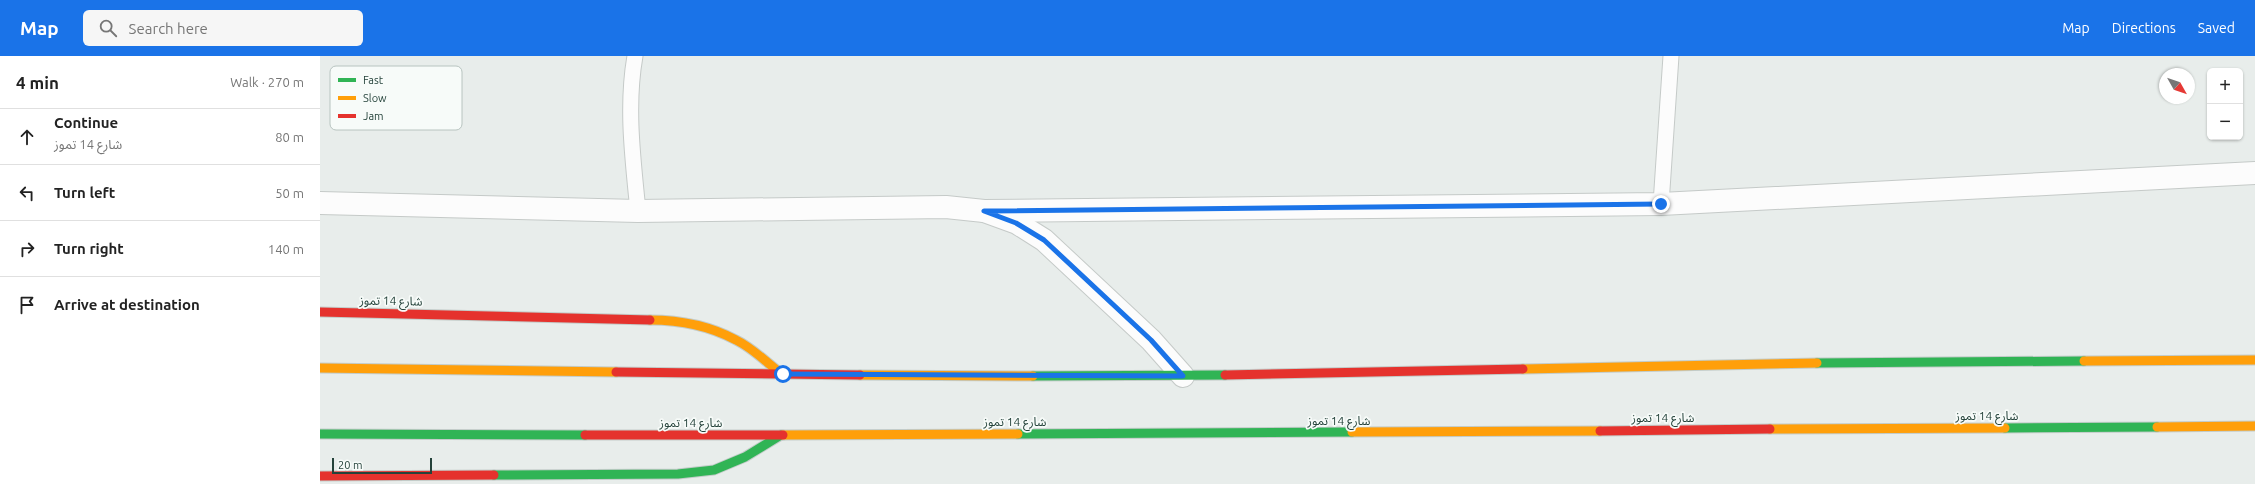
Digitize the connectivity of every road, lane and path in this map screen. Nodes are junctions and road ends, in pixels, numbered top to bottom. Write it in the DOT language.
graph roads {
  1 [pos="635,56"];
  2 [pos="1671,56"];
  3 [pos="2255,173"];
  4 [pos="320,203"];
  5 [pos="1661,204"];
  6 [pos="638,211"];
  7 [pos="984,211"];
  8 [pos="320,312"];
  9 [pos="2255,360"];
  10 [pos="320,368"];
  11 [pos="783,374"];
  12 [pos="1183,376"];
  13 [pos="2255,426"];
  14 [pos="320,434"];
  15 [pos="781,435"];
  16 [pos="320,476"];
  1 -- 6 [label="lane"];
  2 -- 5 [label="lane"];
  3 -- 5 [label="street"];
  4 -- 6 [label="street"];
  5 -- 7 [label="street"];
  6 -- 7 [label="street"];
  7 -- 12 [label="street"];
  8 -- 11 [label="main road, شارع 14 تموز"];
  9 -- 12 [label="main road"];
  10 -- 11 [label="main road"];
  11 -- 12 [label="main road"];
  13 -- 15 [label="main road, شارع 14 تموز"];
  14 -- 15 [label="main road, شارع 14 تموز"];
  15 -- 16 [label="main road"];
}
